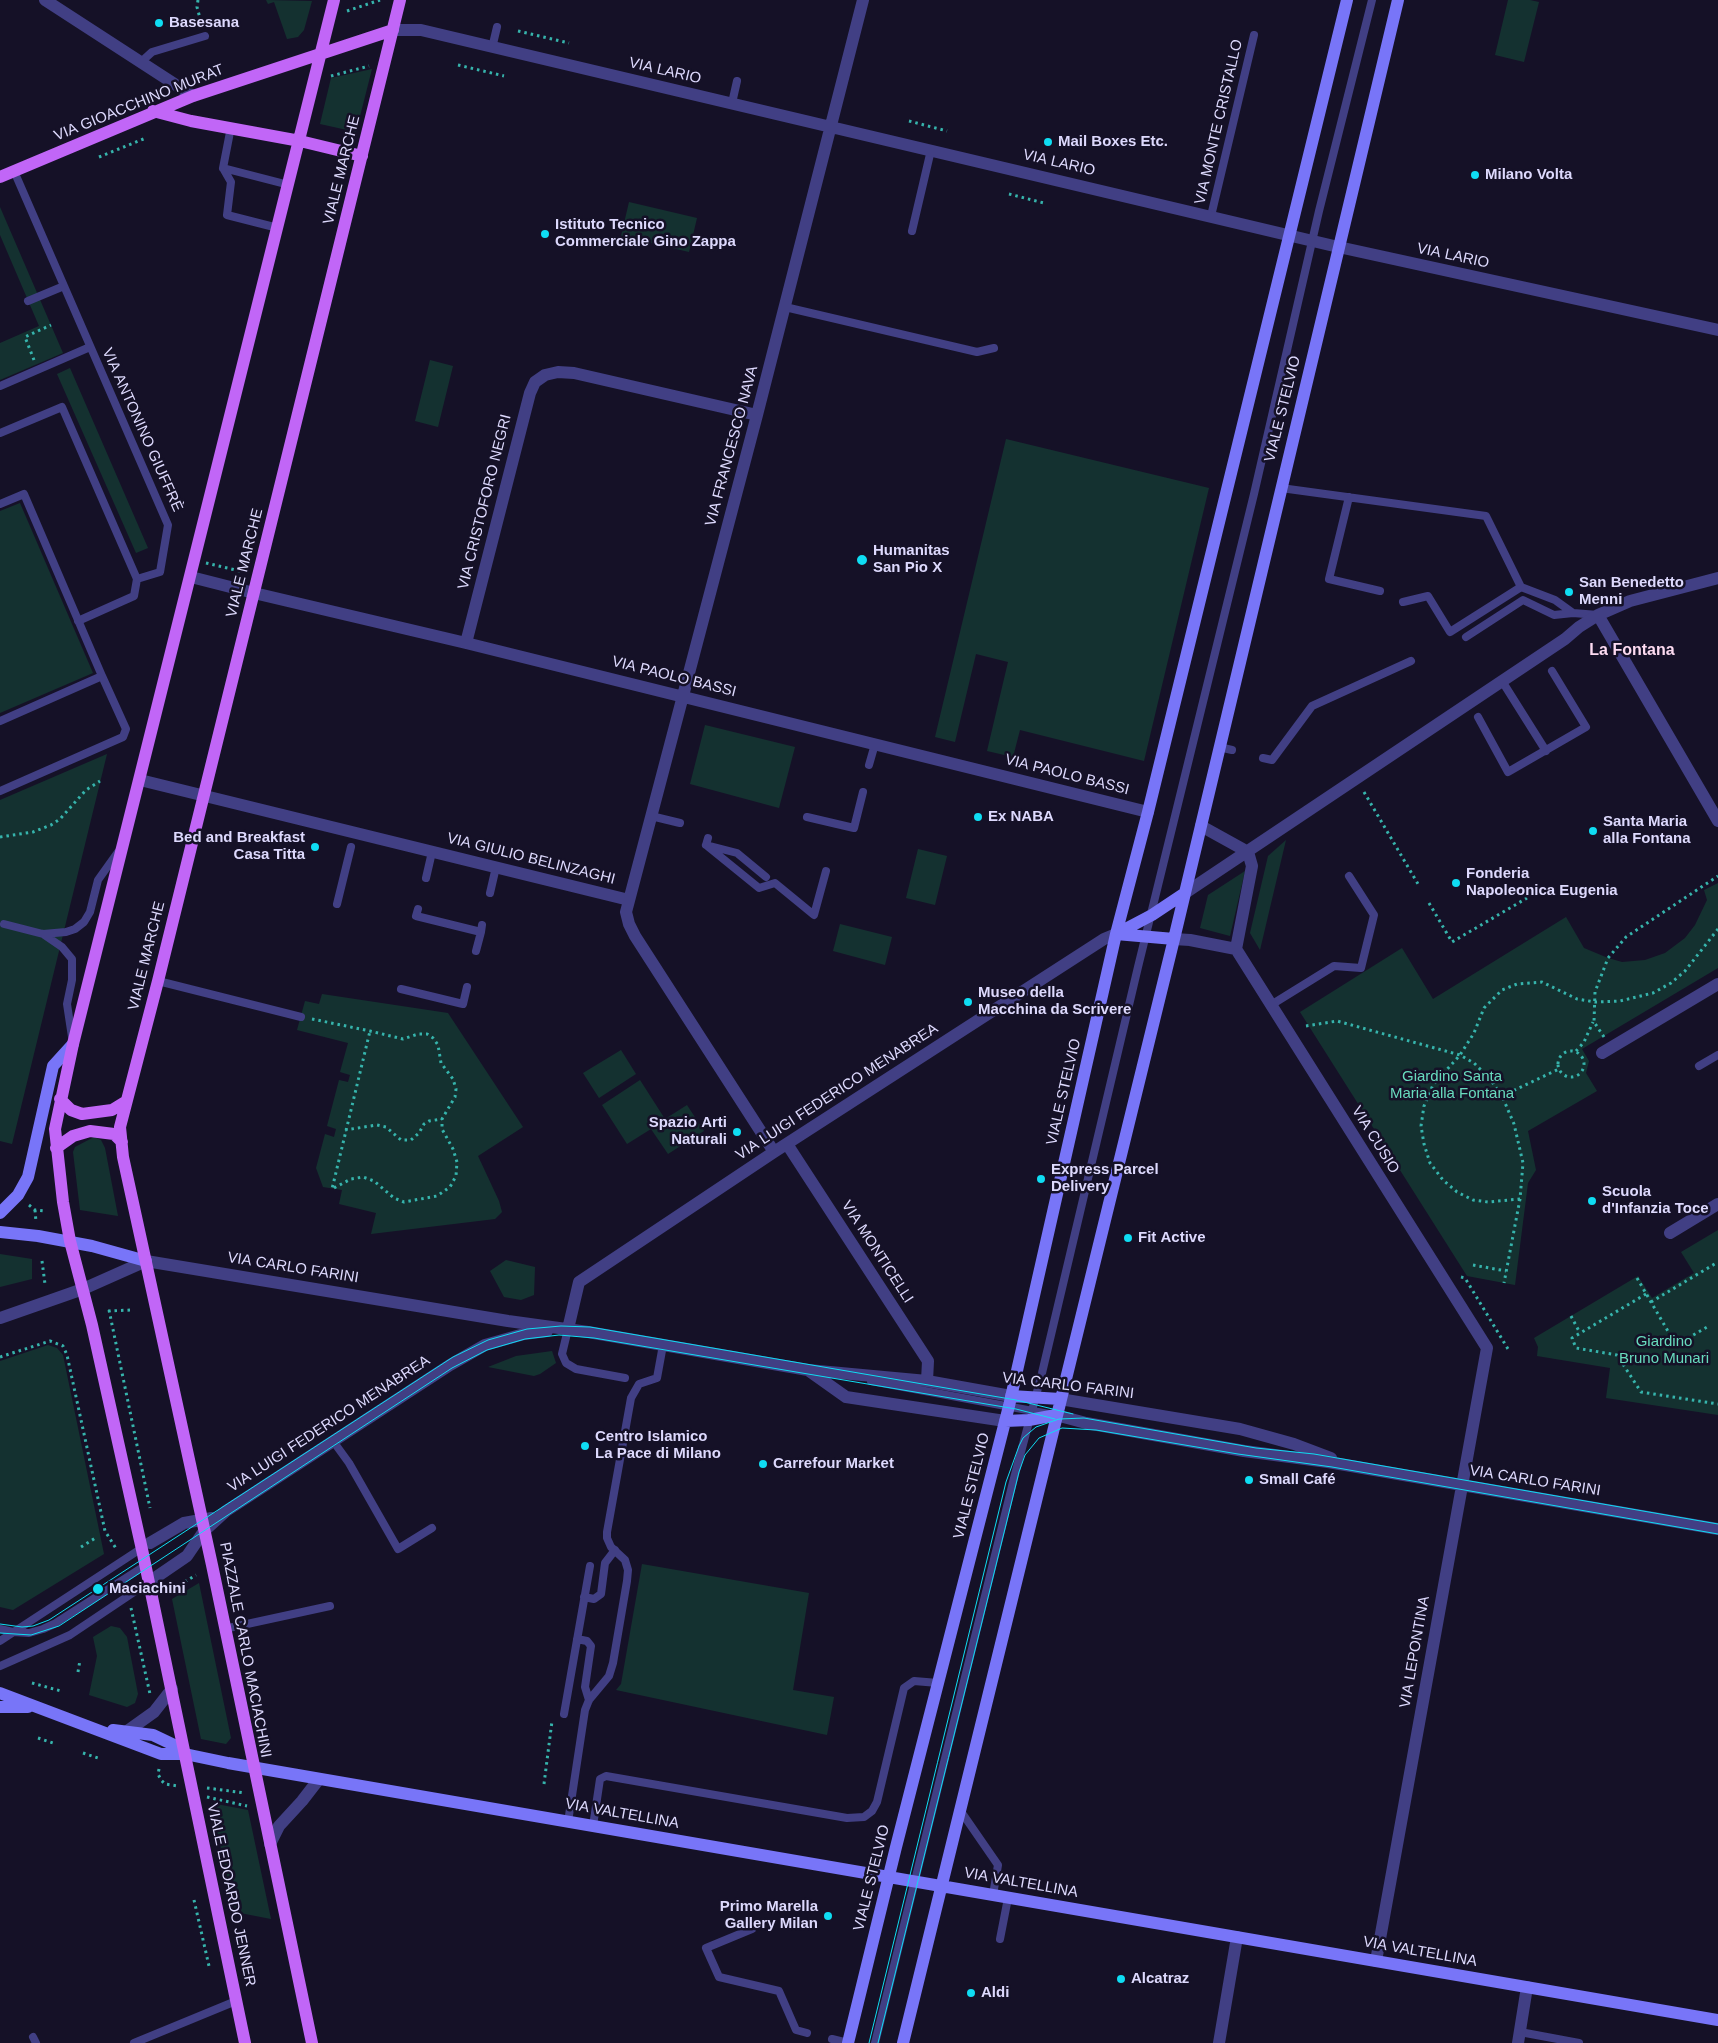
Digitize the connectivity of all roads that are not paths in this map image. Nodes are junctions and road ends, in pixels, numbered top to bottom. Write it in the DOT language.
graph roads {
  1 [pos="45,0"];
  2 [pos="334,0"];
  3 [pos="400,0"];
  4 [pos="863,0"];
  5 [pos="1348,0"];
  6 [pos="1372,0"];
  7 [pos="1398,0"];
  8 [pos="497,26"];
  9 [pos="393,30"];
  10 [pos="1254,35"];
  11 [pos="205,36"];
  12 [pos="492,48"];
  13 [pos="321,53"];
  14 [pos="141,62"];
  15 [pos="737,81"];
  16 [pos="192,96"];
  17 [pos="732,104"];
  18 [pos="153,111"];
  19 [pos="831,126"];
  20 [pos="231,127"];
  21 [pos="300,141"];
  22 [pos="931,150"];
  23 [pos="362,156"];
  24 [pos="223,168"];
  25 [pos="14,171"];
  26 [pos="0,177"];
  27 [pos="289,185"];
  28 [pos="1211,216"];
  29 [pos="278,228"];
  30 [pos="912,231"];
  31 [pos="1291,235"];
  32 [pos="1312,240"];
  33 [pos="1339,247"];
  34 [pos="64,286"];
  35 [pos="28,301"];
  36 [pos="784,308"];
  37 [pos="1718,330"];
  38 [pos="90,346"];
  39 [pos="994,348"];
  40 [pos="0,386"];
  41 [pos="757,415"];
  42 [pos="0,432"];
  43 [pos="1281,488"];
  44 [pos="1349,497"];
  45 [pos="0,504"];
  46 [pos="191,577"];
  47 [pos="1718,578"];
  48 [pos="137,579"];
  49 [pos="1521,588"];
  50 [pos="1380,591"];
  51 [pos="254,593"];
  52 [pos="1403,602"];
  53 [pos="1572,613"];
  54 [pos="1598,615"];
  55 [pos="78,621"];
  56 [pos="1466,637"];
  57 [pos="466,643"];
  58 [pos="1411,661"];
  59 [pos="1552,671"];
  60 [pos="102,676"];
  61 [pos="1502,681"];
  62 [pos="682,697"];
  63 [pos="1478,717"];
  64 [pos="0,720"];
  65 [pos="875,744"];
  66 [pos="1546,751"];
  67 [pos="1263,758"];
  68 [pos="870,765"];
  69 [pos="140,780"];
  70 [pos="0,791"];
  71 [pos="863,792"];
  72 [pos="204,796"];
  73 [pos="1714,806"];
  74 [pos="1148,812"];
  75 [pos="651,816"];
  76 [pos="807,817"];
  77 [pos="1718,821"];
  78 [pos="680,823"];
  79 [pos="1200,826"];
  80 [pos="124,842"];
  81 [pos="351,847"];
  82 [pos="432,852"];
  83 [pos="1248,852"];
  84 [pos="496,867"];
  85 [pos="826,871"];
  86 [pos="1349,876"];
  87 [pos="766,877"];
  88 [pos="426,878"];
  89 [pos="490,893"];
  90 [pos="1185,893"];
  91 [pos="629,900"];
  92 [pos="337,904"];
  93 [pos="418,909"];
  94 [pos="1152,915"];
  95 [pos="4,924"];
  96 [pos="43,934"];
  97 [pos="1116,934"];
  98 [pos="1146,936"];
  99 [pos="1174,939"];
  100 [pos="1236,949"];
  101 [pos="476,951"];
  102 [pos="158,981"];
  103 [pos="1718,984"];
  104 [pos="467,987"];
  105 [pos="401,989"];
  106 [pos="1271,1005"];
  107 [pos="301,1017"];
  108 [pos="73,1044"];
  109 [pos="1606,1050"];
  110 [pos="1718,1055"];
  111 [pos="1699,1066"];
  112 [pos="60,1099"];
  113 [pos="125,1102"];
  114 [pos="122,1142"];
  115 [pos="787,1144"];
  116 [pos="56,1148"];
  117 [pos="774,1152"];
  118 [pos="1718,1204"];
  119 [pos="0,1212"];
  120 [pos="0,1232"];
  121 [pos="1670,1233"];
  122 [pos="70,1241"];
  123 [pos="146,1260"];
  124 [pos="83,1290"];
  125 [pos="0,1318"];
  126 [pos="568,1329"];
  127 [pos="664,1345"];
  128 [pos="1487,1348"];
  129 [pos="808,1370"];
  130 [pos="625,1378"];
  131 [pos="927,1381"];
  132 [pos="1060,1398"];
  133 [pos="1010,1401"];
  134 [pos="1032,1409"];
  135 [pos="1056,1415"];
  136 [pos="1005,1421"];
  137 [pos="333,1441"];
  138 [pos="1347,1465"];
  139 [pos="1462,1485"];
  140 [pos="226,1511"];
  141 [pos="203,1526"];
  142 [pos="432,1528"];
  143 [pos="1718,1529"];
  144 [pos="146,1546"];
  145 [pos="615,1550"];
  146 [pos="146,1564"];
  147 [pos="590,1566"];
  148 [pos="149,1582"];
  149 [pos="584,1597"];
  150 [pos="330,1606"];
  151 [pos="0,1629"];
  152 [pos="224,1629"];
  153 [pos="13,1632"];
  154 [pos="577,1639"];
  155 [pos="0,1641"];
  156 [pos="0,1666"];
  157 [pos="938,1683"];
  158 [pos="172,1689"];
  159 [pos="0,1693"];
  160 [pos="589,1700"];
  161 [pos="0,1707"];
  162 [pos="33,1707"];
  163 [pos="564,1714"];
  164 [pos="94,1728"];
  165 [pos="126,1732"];
  166 [pos="185,1754"];
  167 [pos="253,1767"];
  168 [pos="318,1779"];
  169 [pos="960,1810"];
  170 [pos="568,1822"];
  171 [pos="593,1826"];
  172 [pos="270,1844"];
  173 [pos="889,1877"];
  174 [pos="914,1881"];
  175 [pos="942,1886"];
  176 [pos="993,1895"];
  177 [pos="1008,1898"];
  178 [pos="752,1929"];
  179 [pos="1238,1937"];
  180 [pos="1000,1938"];
  181 [pos="1376,1961"];
  182 [pos="1527,1987"];
  183 [pos="236,2001"];
  184 [pos="1718,2020"];
  185 [pos="807,2033"];
  186 [pos="1519,2037"];
  187 [pos="832,2039"];
  188 [pos="134,2043"];
  189 [pos="245,2043"];
  190 [pos="312,2043"];
  191 [pos="848,2043"];
  192 [pos="875,2043"];
  193 [pos="903,2043"];
  194 [pos="1219,2043"];
  195 [pos="1579,2043"];
  1 -- 14 [label="street"];
  2 -- 13 [label="main road"];
  3 -- 9 [label="main road, VIALE MARCHE"];
  4 -- 19 [label="street, VIA FRANCESCO NAVA"];
  5 -- 31 [label="main road"];
  6 -- 32 [label="lane, VIALE STELVIO"];
  7 -- 33 [label="main road, VIALE STELVIO"];
  8 -- 12 [label="lane"];
  9 -- 12 [label="street, VIA LARIO"];
  9 -- 13 [label="main road"];
  9 -- 23 [label="main road, VIALE MARCHE"];
  10 -- 28 [label="lane, VIA MONTE CRISTALLO"];
  11 -- 14 [label="lane"];
  12 -- 17 [label="street, VIA LARIO"];
  13 -- 16 [label="main road, VIA GIOACCHINO MURAT"];
  13 -- 21 [label="main road"];
  14 -- 16 [label="street"];
  15 -- 17 [label="lane"];
  16 -- 18 [label="main road, VIA GIOACCHINO MURAT"];
  17 -- 19 [label="street, VIA LARIO"];
  18 -- 20 [label="main road"];
  18 -- 25 [label="main road, VIA GIOACCHINO MURAT"];
  19 -- 22 [label="street, VIA LARIO"];
  19 -- 36 [label="street, VIA FRANCESCO NAVA"];
  20 -- 21 [label="main road"];
  20 -- 24 [label="lane"];
  21 -- 23 [label="main road"];
  21 -- 27 [label="main road"];
  22 -- 28 [label="street, VIA LARIO"];
  22 -- 30 [label="lane"];
  23 -- 51 [label="main road, VIALE MARCHE"];
  24 -- 27 [label="lane"];
  24 -- 29 [label="lane"];
  25 -- 26 [label="main road, VIA GIOACCHINO MURAT"];
  25 -- 34 [label="lane, VIA ANTONINO GIUFFRÈ"];
  27 -- 29 [label="main road"];
  28 -- 31 [label="street, VIA LARIO"];
  29 -- 46 [label="main road"];
  31 -- 32 [label="street, VIA LARIO"];
  31 -- 74 [label="main road"];
  32 -- 33 [label="street, VIA LARIO"];
  32 -- 94 [label="lane, VIALE STELVIO"];
  33 -- 37 [label="street, VIA LARIO"];
  33 -- 43 [label="main road, VIALE STELVIO"];
  34 -- 35 [label="lane"];
  34 -- 38 [label="lane, VIA ANTONINO GIUFFRÈ"];
  36 -- 39 [label="lane"];
  36 -- 41 [label="street, VIA FRANCESCO NAVA"];
  38 -- 40 [label="lane, VIA ANTONINO GIUFFRÈ"];
  38 -- 48 [label="lane, VIA ANTONINO GIUFFRÈ"];
  41 -- 57 [label="street, VIA CRISTOFORO NEGRI"];
  41 -- 62 [label="street, VIA FRANCESCO NAVA"];
  42 -- 48 [label="lane"];
  43 -- 44 [label="lane"];
  43 -- 79 [label="main road, VIALE STELVIO"];
  44 -- 49 [label="lane"];
  44 -- 50 [label="lane"];
  45 -- 55 [label="lane"];
  46 -- 51 [label="street, VIA PAOLO BASSI"];
  46 -- 69 [label="main road"];
  47 -- 54 [label="street"];
  48 -- 55 [label="lane"];
  49 -- 52 [label="lane"];
  49 -- 53 [label="lane"];
  51 -- 57 [label="street, VIA PAOLO BASSI"];
  51 -- 72 [label="main road, VIALE MARCHE"];
  53 -- 54 [label="lane"];
  53 -- 56 [label="lane"];
  54 -- 61 [label="street"];
  54 -- 73 [label="street"];
  55 -- 60 [label="lane"];
  57 -- 62 [label="street, VIA PAOLO BASSI"];
  58 -- 67 [label="lane"];
  59 -- 66 [label="lane"];
  60 -- 64 [label="lane"];
  60 -- 70 [label="lane"];
  61 -- 66 [label="lane"];
  61 -- 83 [label="street"];
  62 -- 65 [label="street, VIA PAOLO BASSI"];
  62 -- 75 [label="street, VIA FRANCESCO NAVA"];
  63 -- 66 [label="lane"];
  65 -- 68 [label="lane"];
  65 -- 74 [label="street, VIA PAOLO BASSI"];
  69 -- 72 [label="street, VIA GIULIO BELINZAGHI"];
  69 -- 80 [label="main road"];
  71 -- 76 [label="lane"];
  72 -- 82 [label="street, VIA GIULIO BELINZAGHI"];
  72 -- 102 [label="main road, VIALE MARCHE"];
  73 -- 77 [label="street"];
  74 -- 97 [label="main road, VIALE STELVIO"];
  75 -- 78 [label="lane"];
  75 -- 91 [label="street, VIA FRANCESCO NAVA"];
  79 -- 83 [label="street"];
  79 -- 90 [label="main road, VIALE STELVIO"];
  80 -- 96 [label="lane"];
  80 -- 108 [label="main road"];
  81 -- 92 [label="lane"];
  82 -- 84 [label="street, VIA GIULIO BELINZAGHI"];
  82 -- 88 [label="lane"];
  83 -- 90 [label="street"];
  83 -- 100 [label="street"];
  84 -- 89 [label="lane"];
  84 -- 91 [label="street, VIA GIULIO BELINZAGHI"];
  85 -- 87 [label="lane"];
  86 -- 106 [label="lane"];
  90 -- 94 [label="main road"];
  90 -- 99 [label="main road, VIALE STELVIO"];
  91 -- 117 [label="street, VIA GIULIO BELINZAGHI"];
  93 -- 101 [label="lane"];
  94 -- 97 [label="main road"];
  94 -- 98 [label="lane, VIALE STELVIO"];
  95 -- 96 [label="lane"];
  96 -- 108 [label="lane"];
  97 -- 98 [label="main road"];
  97 -- 115 [label="street, VIA LUIGI FEDERICO MENABREA"];
  97 -- 133 [label="main road, VIALE STELVIO"];
  98 -- 99 [label="main road"];
  98 -- 134 [label="lane"];
  99 -- 100 [label="street"];
  99 -- 132 [label="main road"];
  100 -- 106 [label="street, VIA CUSIO"];
  102 -- 107 [label="lane"];
  102 -- 113 [label="main road, VIALE MARCHE"];
  103 -- 109 [label="street"];
  104 -- 105 [label="lane"];
  106 -- 128 [label="street, VIA CUSIO"];
  108 -- 112 [label="main road"];
  108 -- 119 [label="main road"];
  110 -- 111 [label="lane"];
  112 -- 113 [label="main road"];
  112 -- 116 [label="main road"];
  113 -- 114 [label="main road, PIAZZALE CARLO MACIACHINI"];
  114 -- 116 [label="main road"];
  114 -- 123 [label="main road, PIAZZALE CARLO MACIACHINI"];
  115 -- 117 [label="street, VIA LUIGI FEDERICO MENABREA"];
  115 -- 131 [label="street, VIA MONTICELLI"];
  116 -- 122 [label="main road"];
  117 -- 126 [label="street, VIA LUIGI FEDERICO MENABREA"];
  118 -- 121 [label="street"];
  120 -- 122 [label="main road"];
  122 -- 123 [label="main road"];
  122 -- 124 [label="main road"];
  123 -- 124 [label="street"];
  123 -- 126 [label="street, VIA CARLO FARINI"];
  123 -- 141 [label="main road, PIAZZALE CARLO MACIACHINI"];
  124 -- 125 [label="street"];
  124 -- 144 [label="main road"];
  126 -- 127 [label="street, VIA CARLO FARINI"];
  126 -- 130 [label="lane"];
  126 -- 137 [label="street, VIA LUIGI FEDERICO MENABREA"];
  127 -- 129 [label="street, VIA CARLO FARINI"];
  127 -- 145 [label="lane"];
  128 -- 139 [label="street, VIA LEPONTINA"];
  129 -- 131 [label="street, VIA CARLO FARINI"];
  129 -- 133 [label="lane, VIA CARLO FARINI"];
  129 -- 136 [label="street, VIA CARLO FARINI"];
  131 -- 133 [label="street, VIA CARLO FARINI"];
  132 -- 134 [label="main road, VIA CARLO FARINI"];
  132 -- 135 [label="main road"];
  132 -- 138 [label="street, VIA CARLO FARINI"];
  133 -- 134 [label="main road, VIA CARLO FARINI"];
  133 -- 136 [label="main road, VIALE STELVIO"];
  134 -- 135 [label="main road, VIA CARLO FARINI"];
  134 -- 136 [label="main road, VIA CARLO FARINI"];
  134 -- 174 [label="lane"];
  135 -- 138 [label="street, VIA CARLO FARINI"];
  135 -- 169 [label="main road"];
  136 -- 157 [label="main road, VIALE STELVIO"];
  137 -- 140 [label="street, VIA LUIGI FEDERICO MENABREA"];
  137 -- 142 [label="lane"];
  138 -- 139 [label="street, VIA CARLO FARINI"];
  139 -- 143 [label="street, VIA CARLO FARINI"];
  139 -- 181 [label="street, VIA LEPONTINA"];
  140 -- 141 [label="street, PIAZZALE CARLO MACIACHINI"];
  141 -- 144 [label="street, PIAZZALE CARLO MACIACHINI"];
  141 -- 148 [label="street, PIAZZALE CARLO MACIACHINI"];
  141 -- 152 [label="main road, PIAZZALE CARLO MACIACHINI"];
  144 -- 146 [label="main road"];
  144 -- 153 [label="lane, PIAZZALE CARLO MACIACHINI"];
  145 -- 149 [label="lane"];
  145 -- 160 [label="lane"];
  146 -- 148 [label="main road"];
  146 -- 153 [label="lane, PIAZZALE CARLO MACIACHINI"];
  147 -- 149 [label="lane"];
  148 -- 156 [label="lane, PIAZZALE CARLO MACIACHINI"];
  148 -- 158 [label="main road"];
  149 -- 154 [label="lane"];
  150 -- 152 [label="lane"];
  151 -- 153 [label="lane, PIAZZALE CARLO MACIACHINI"];
  152 -- 167 [label="main road, PIAZZALE CARLO MACIACHINI"];
  153 -- 155 [label="lane, PIAZZALE CARLO MACIACHINI"];
  154 -- 160 [label="lane"];
  154 -- 163 [label="lane"];
  157 -- 171 [label="lane"];
  157 -- 173 [label="main road, VIALE STELVIO"];
  158 -- 165 [label="street"];
  158 -- 166 [label="main road"];
  159 -- 162 [label="main road, PIAZZALE CARLO MACIACHINI"];
  160 -- 170 [label="lane"];
  161 -- 162 [label="main road, PIAZZALE CARLO MACIACHINI"];
  162 -- 164 [label="main road, PIAZZALE CARLO MACIACHINI"];
  164 -- 165 [label="main road, PIAZZALE CARLO MACIACHINI"];
  164 -- 166 [label="main road, PIAZZALE CARLO MACIACHINI"];
  165 -- 166 [label="main road, PIAZZALE CARLO MACIACHINI"];
  166 -- 167 [label="main road, PIAZZALE CARLO MACIACHINI"];
  166 -- 183 [label="main road, VIALE EDOARDO JENNER"];
  167 -- 168 [label="main road, VIA VALTELLINA"];
  167 -- 172 [label="main road"];
  168 -- 170 [label="main road, VIA VALTELLINA"];
  168 -- 172 [label="street"];
  169 -- 175 [label="main road"];
  169 -- 176 [label="lane"];
  170 -- 171 [label="main road, VIA VALTELLINA"];
  171 -- 173 [label="main road, VIA VALTELLINA"];
  172 -- 190 [label="main road"];
  173 -- 174 [label="main road, VIA VALTELLINA"];
  173 -- 191 [label="main road, VIALE STELVIO"];
  174 -- 175 [label="main road, VIA VALTELLINA"];
  174 -- 192 [label="lane"];
  175 -- 176 [label="main road, VIA VALTELLINA"];
  175 -- 193 [label="main road"];
  176 -- 177 [label="main road, VIA VALTELLINA"];
  177 -- 179 [label="main road, VIA VALTELLINA"];
  177 -- 180 [label="lane"];
  178 -- 185 [label="lane"];
  179 -- 181 [label="main road, VIA VALTELLINA"];
  179 -- 194 [label="street"];
  181 -- 182 [label="main road, VIA VALTELLINA"];
  182 -- 184 [label="main road, VIA VALTELLINA"];
  182 -- 186 [label="street"];
  183 -- 188 [label="lane"];
  183 -- 189 [label="main road, VIALE EDOARDO JENNER"];
  186 -- 195 [label="lane"];
  187 -- 191 [label="lane"];
}
